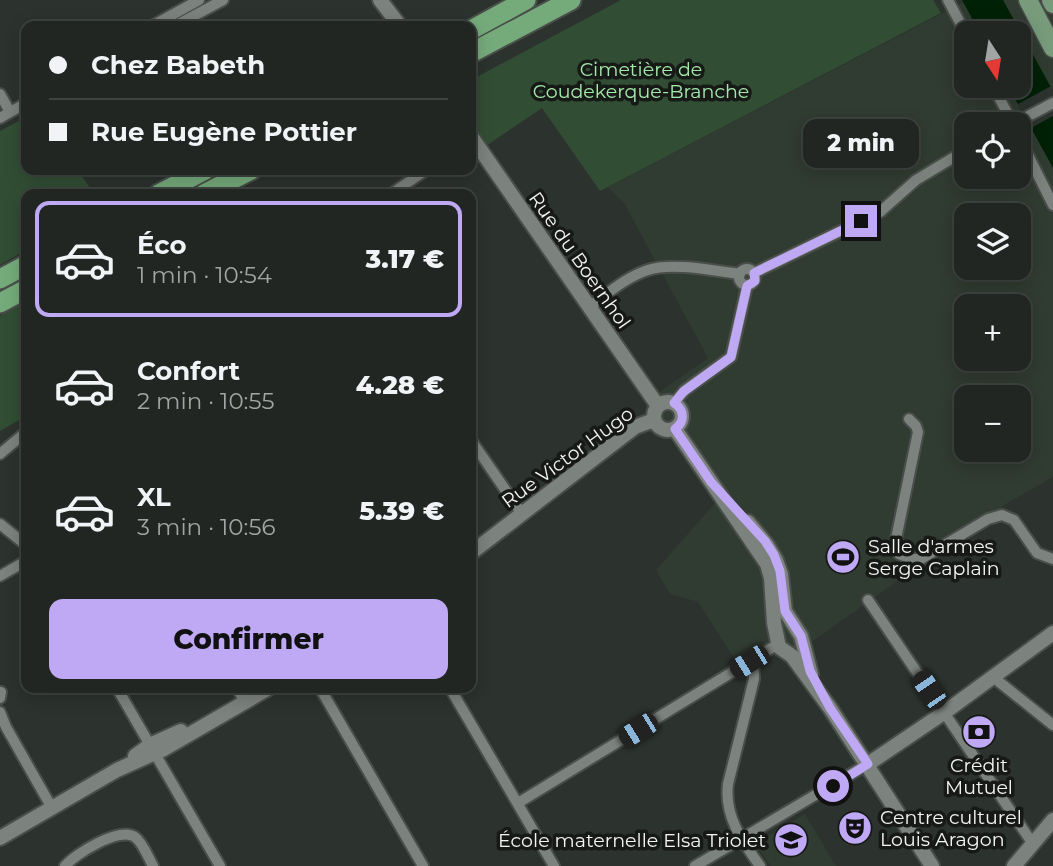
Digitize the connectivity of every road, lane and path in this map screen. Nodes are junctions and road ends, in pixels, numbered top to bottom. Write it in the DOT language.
graph roads {
  1 [pos="199,0"];
  2 [pos="223,0"];
  3 [pos="380,0"];
  4 [pos="526,0"];
  5 [pos="570,0"];
  6 [pos="948,0"];
  7 [pos="1028,0"];
  8 [pos="161,21"];
  9 [pos="184,21"];
  10 [pos="396,21"];
  11 [pos="959,21"];
  12 [pos="476,27"];
  13 [pos="1053,48"];
  14 [pos="476,50"];
  15 [pos="0,94"];
  16 [pos="1053,103"];
  17 [pos="21,106"];
  18 [pos="1031,114"];
  19 [pos="5,115"];
  20 [pos="476,145"];
  21 [pos="954,157"];
  22 [pos="1031,161"];
  23 [pos="195,175"];
  24 [pos="241,175"];
  25 [pos="419,175"];
  26 [pos="169,189"];
  27 [pos="214,189"];
  28 [pos="398,189"];
  29 [pos="1053,205"];
  30 [pos="21,268"];
  31 [pos="754,273"];
  32 [pos="740,274"];
  33 [pos="0,279"];
  34 [pos="747,286"];
  35 [pos="21,292"];
  36 [pos="0,303"];
  37 [pos="589,307"];
  38 [pos="674,403"];
  39 [pos="658,405"];
  40 [pos="909,419"];
  41 [pos="654,420"];
  42 [pos="675,429"];
  43 [pos="21,436"];
  44 [pos="476,447"];
  45 [pos="0,454"];
  46 [pos="711,482"];
  47 [pos="522,514"];
  48 [pos="0,524"];
  49 [pos="21,541"];
  50 [pos="476,549"];
  51 [pos="1053,559"];
  52 [pos="21,564"];
  53 [pos="0,576"];
  54 [pos="868,600"];
  55 [pos="1053,633"];
  56 [pos="798,637"];
  57 [pos="781,646"];
  58 [pos="753,659"];
  59 [pos="993,677"];
  60 [pos="120,693"];
  61 [pos="323,693"];
  62 [pos="453,693"];
  63 [pos="241,695"];
  64 [pos="830,708"];
  65 [pos="0,712"];
  66 [pos="945,712"];
  67 [pos="1053,725"];
  68 [pos="153,749"];
  69 [pos="868,764"];
  70 [pos="518,803"];
  71 [pos="52,808"];
  72 [pos="1053,820"];
  73 [pos="0,838"];
  74 [pos="741,839"];
  75 [pos="1033,844"];
  76 [pos="65,866"];
  77 [pos="153,866"];
  78 [pos="220,866"];
  79 [pos="424,866"];
  80 [pos="554,866"];
  81 [pos="695,866"];
  82 [pos="760,866"];
  83 [pos="932,866"];
  84 [pos="943,866"];
  85 [pos="1014,866"];
  1 -- 8 [label="street"];
  2 -- 9 [label="street"];
  3 -- 10 [label="street"];
  4 -- 12 [label="highway"];
  5 -- 14 [label="highway"];
  6 -- 11 [label="street"];
  7 -- 13 [label="main road"];
  15 -- 19 [label="street"];
  16 -- 18 [label="street"];
  17 -- 19 [label="street"];
  20 -- 37 [label="street, Rue du Boernhol"];
  21 -- 31 [label="street"];
  22 -- 29 [label="street"];
  23 -- 26 [label="highway"];
  24 -- 27 [label="highway"];
  25 -- 28 [label="street"];
  30 -- 33 [label="highway"];
  31 -- 32 [label="street"];
  31 -- 34 [label="street"];
  32 -- 34 [label="street"];
  32 -- 37 [label="street"];
  34 -- 38 [label="street"];
  35 -- 36 [label="highway"];
  37 -- 39 [label="street, Rue du Boernhol"];
  38 -- 39 [label="street"];
  38 -- 42 [label="street"];
  39 -- 41 [label="street"];
  40 -- 51 [label="street"];
  41 -- 42 [label="street"];
  41 -- 47 [label="street, Rue Victor Hugo"];
  42 -- 46 [label="street"];
  43 -- 45 [label="street"];
  44 -- 47 [label="street"];
  46 -- 56 [label="street"];
  46 -- 57 [label="street"];
  47 -- 50 [label="street, Rue Victor Hugo"];
  48 -- 49 [label="street"];
  52 -- 53 [label="street"];
  54 -- 66 [label="street"];
  55 -- 59 [label="street"];
  56 -- 57 [label="street"];
  56 -- 57 [label="street"];
  56 -- 64 [label="street"];
  57 -- 58 [label="street"];
  57 -- 64 [label="street"];
  58 -- 70 [label="street"];
  58 -- 74 [label="street"];
  59 -- 66 [label="street"];
  59 -- 67 [label="street"];
  60 -- 68 [label="street"];
  61 -- 79 [label="street"];
  62 -- 70 [label="street"];
  63 -- 68 [label="street"];
  64 -- 69 [label="street"];
  65 -- 71 [label="street"];
  66 -- 69 [label="street"];
  66 -- 75 [label="street"];
  68 -- 71 [label="street"];
  68 -- 78 [label="street"];
  69 -- 74 [label="street"];
  69 -- 83 [label="street"];
  69 -- 84 [label="street"];
  70 -- 80 [label="street"];
  71 -- 73 [label="street"];
  72 -- 75 [label="street"];
  74 -- 81 [label="street"];
  74 -- 82 [label="street"];
  75 -- 85 [label="street"];
  76 -- 77 [label="street"];
}
